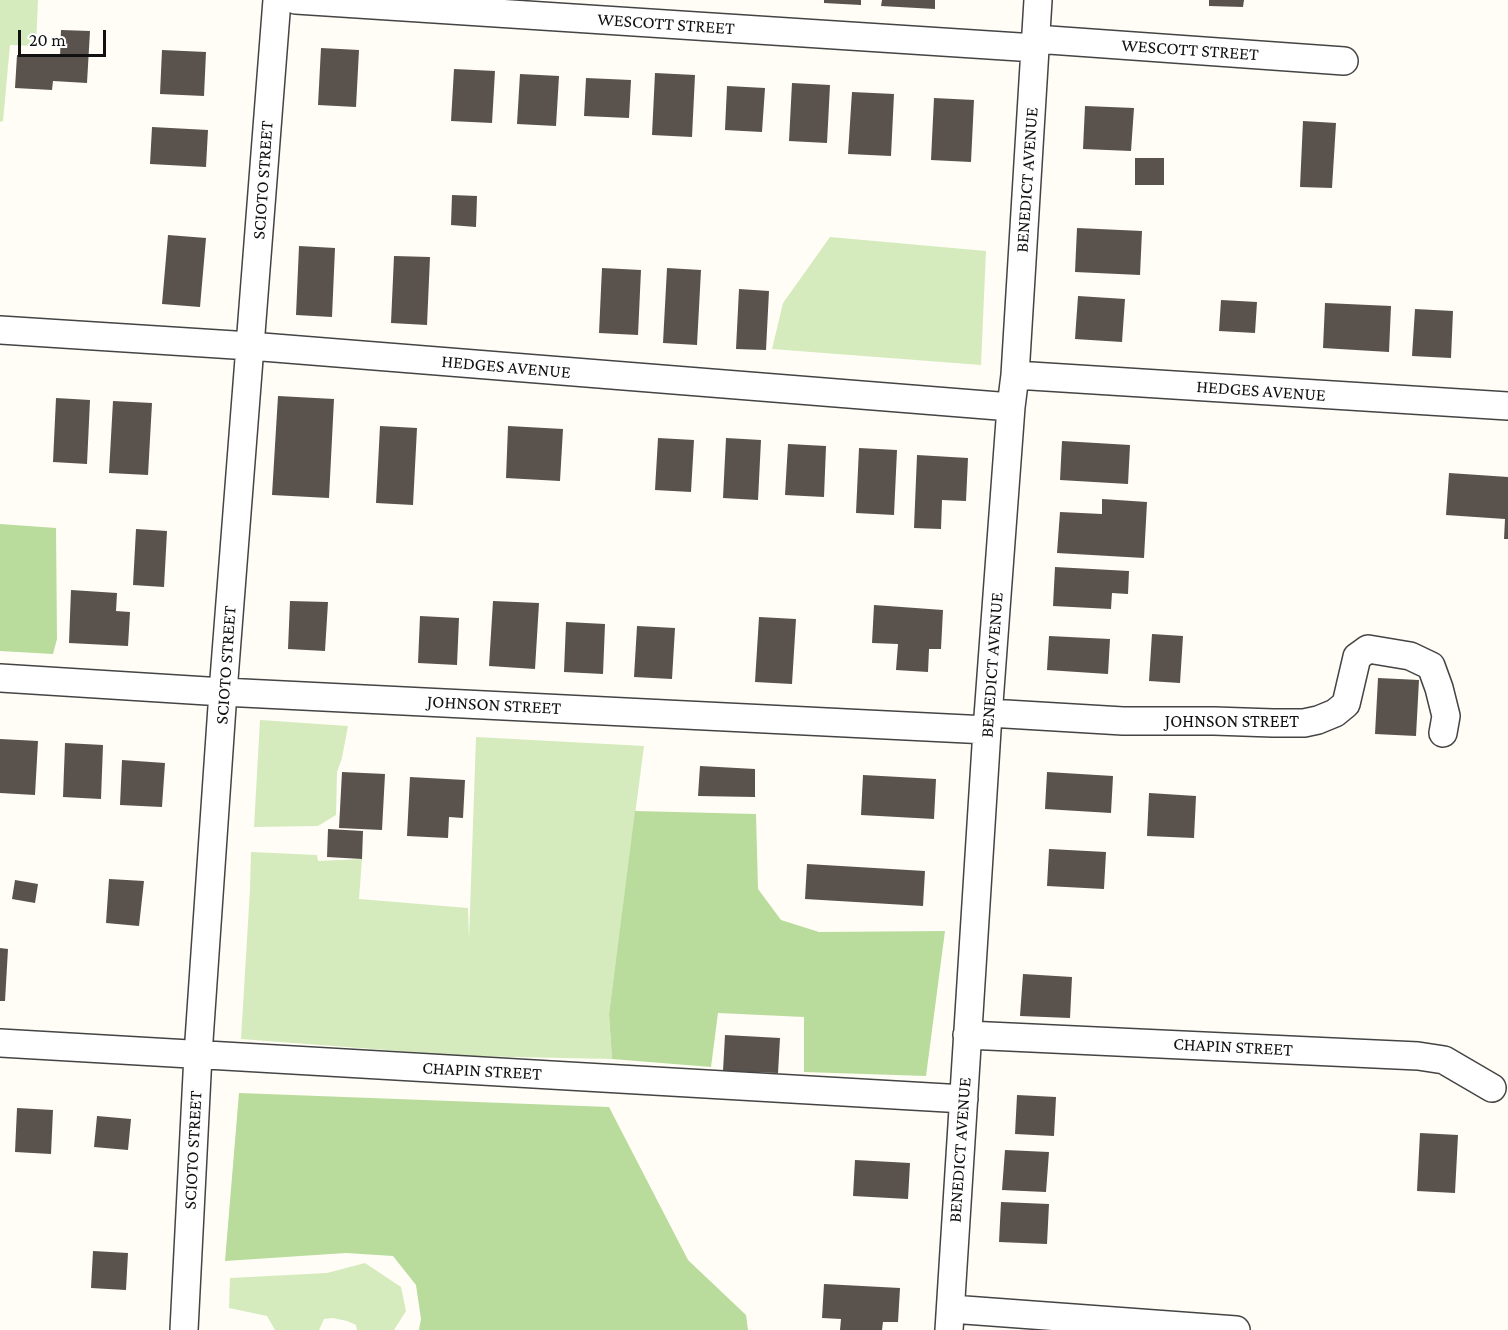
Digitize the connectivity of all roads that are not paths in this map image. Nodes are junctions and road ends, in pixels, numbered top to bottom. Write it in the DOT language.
graph roads {
  1 [pos="277,0"];
  2 [pos="296,0"];
  3 [pos="1038,0"];
  4 [pos="1035,44"];
  5 [pos="1344,61"];
  6 [pos="0,330"];
  7 [pos="250,346"];
  8 [pos="1015,375"];
  9 [pos="1508,406"];
  10 [pos="1011,407"];
  11 [pos="0,678"];
  12 [pos="223,692"];
  13 [pos="988,722"];
  14 [pos="1443,733"];
  15 [pos="968,1035"];
  16 [pos="0,1043"];
  17 [pos="198,1055"];
  18 [pos="1491,1088"];
  19 [pos="964,1099"];
  20 [pos="950,1320"];
  21 [pos="184,1330"];
  22 [pos="1236,1330"];
  1 -- 7 [label="street, SCIOTO STREET"];
  2 -- 4 [label="street, WESCOTT STREET"];
  3 -- 4 [label="street, BENEDICT AVENUE"];
  4 -- 5 [label="street, WESCOTT STREET"];
  4 -- 8 [label="street, BENEDICT AVENUE"];
  6 -- 7 [label="street, HEDGES AVENUE"];
  7 -- 10 [label="street, HEDGES AVENUE"];
  7 -- 12 [label="street, SCIOTO STREET"];
  8 -- 9 [label="street, HEDGES AVENUE"];
  8 -- 10 [label="street, BENEDICT AVENUE"];
  10 -- 13 [label="street, BENEDICT AVENUE"];
  11 -- 12 [label="street, JOHNSON STREET"];
  12 -- 13 [label="street, JOHNSON STREET"];
  12 -- 17 [label="street, SCIOTO STREET"];
  13 -- 14 [label="street, JOHNSON STREET"];
  13 -- 15 [label="street, BENEDICT AVENUE"];
  15 -- 18 [label="street, CHAPIN STREET"];
  15 -- 19 [label="street, BENEDICT AVENUE"];
  16 -- 17 [label="street, CHAPIN STREET"];
  17 -- 19 [label="street, CHAPIN STREET"];
  17 -- 21 [label="street, SCIOTO STREET"];
  19 -- 20 [label="street, BENEDICT AVENUE"];
  20 -- 22 [label="street"];
}
